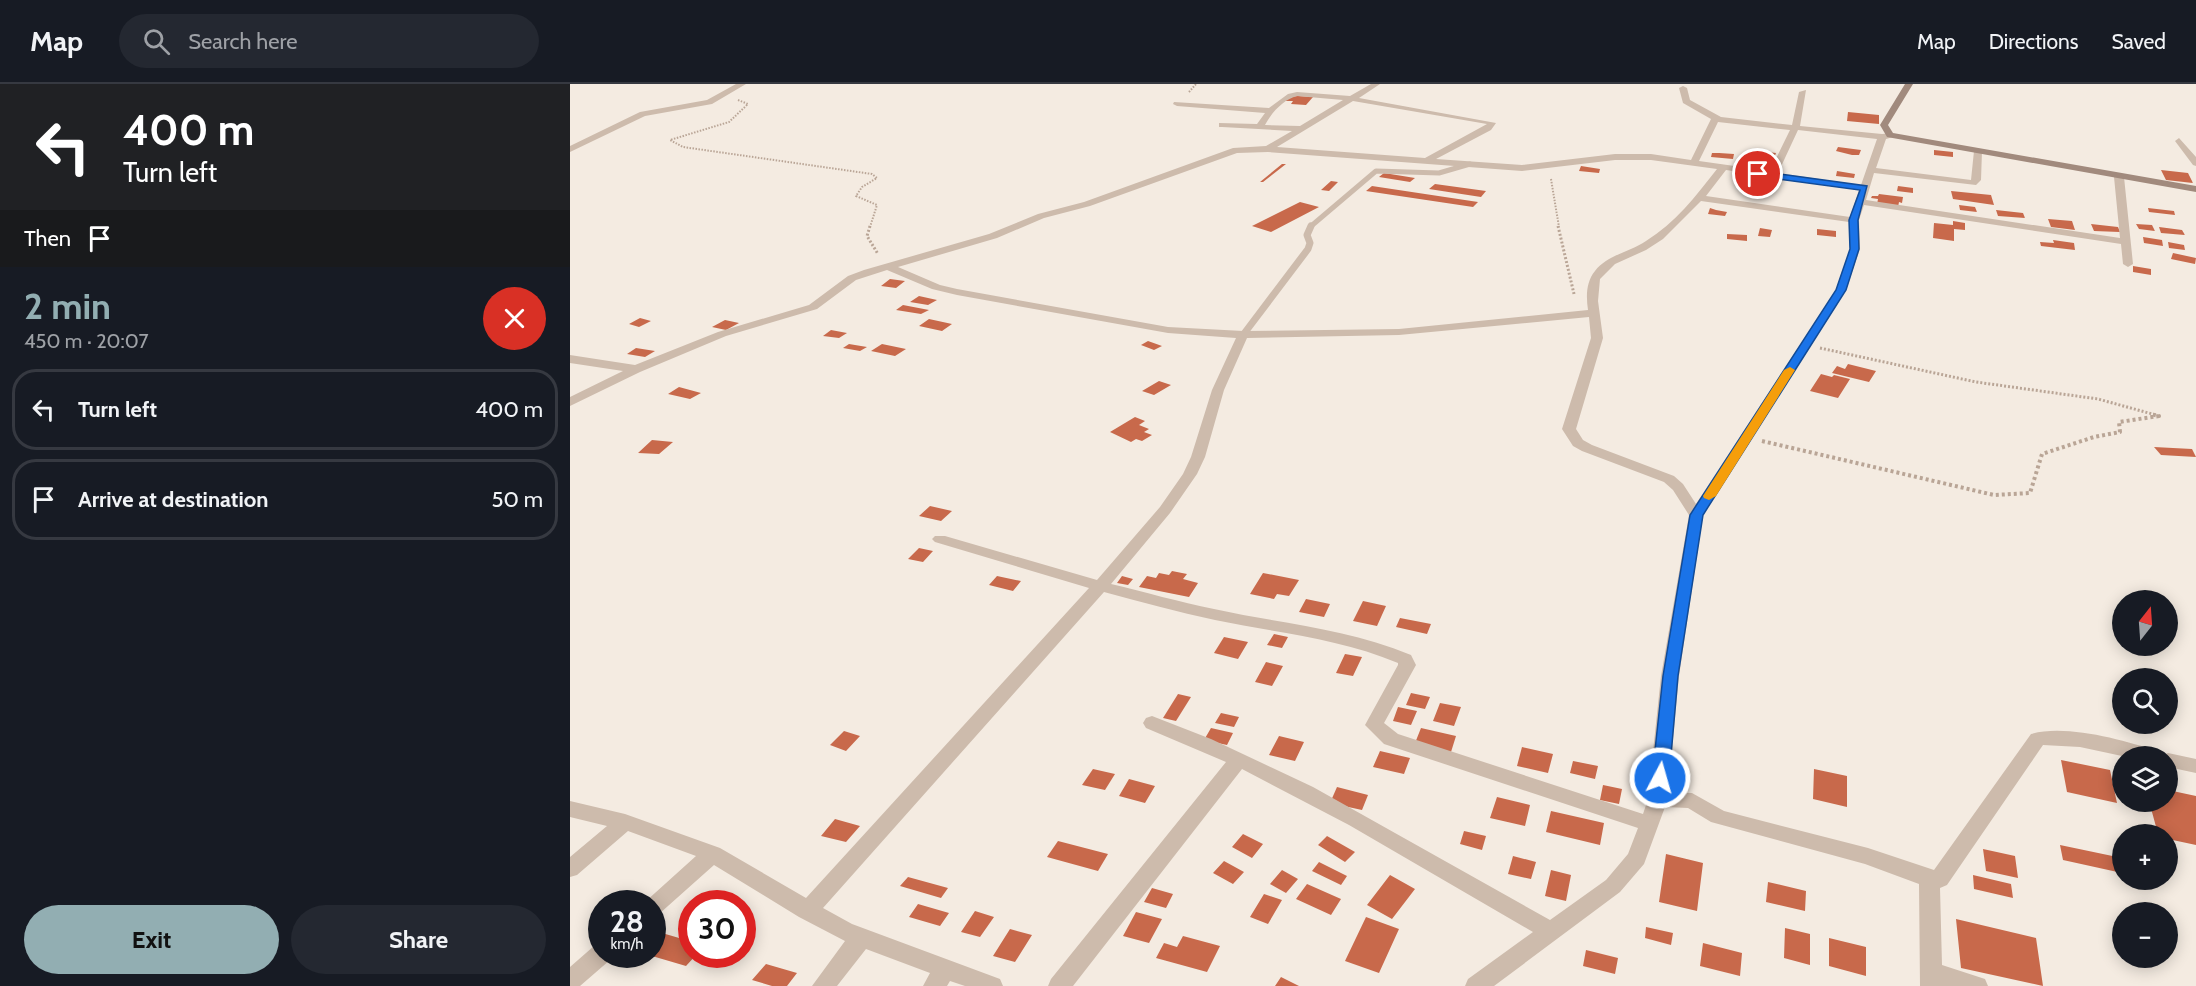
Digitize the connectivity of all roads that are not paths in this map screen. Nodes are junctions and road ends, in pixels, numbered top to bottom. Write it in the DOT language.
graph roads {
  1 [pos="742,84"];
  2 [pos="1376,84"];
  3 [pos="1909,84"];
  4 [pos="1683,88"];
  5 [pos="1803,92"];
  6 [pos="1353,99"];
  7 [pos="1178,104"];
  8 [pos="1270,111"];
  9 [pos="1718,119"];
  10 [pos="1222,125"];
  11 [pos="1260,127"];
  12 [pos="1795,128"];
  13 [pos="1302,129"];
  14 [pos="1886,136"];
  15 [pos="2179,141"];
  16 [pos="570,148"];
  17 [pos="1268,149"];
  18 [pos="1978,151"];
  19 [pos="1426,161"];
  20 [pos="1694,163"];
  21 [pos="2196,163"];
  22 [pos="1470,164"];
  23 [pos="1723,168"];
  24 [pos="1871,171"];
  25 [pos="1772,176"];
  26 [pos="2119,177"];
  27 [pos="2196,189"];
  28 [pos="1863,195"];
  29 [pos="1700,198"];
  30 [pos="1854,220"];
  31 [pos="2125,242"];
  32 [pos="2128,264"];
  33 [pos="889,267"];
  34 [pos="1593,313"];
  35 [pos="1243,335"];
  36 [pos="570,359"];
  37 [pos="636,369"];
  38 [pos="570,402"];
  39 [pos="1696,515"];
  40 [pos="940,539"];
  41 [pos="1099,586"];
  42 [pos="1152,723"];
  43 [pos="2112,748"];
  44 [pos="1238,760"];
  45 [pos="2178,762"];
  46 [pos="2196,766"];
  47 [pos="1658,799"];
  48 [pos="570,809"];
  49 [pos="625,822"];
  50 [pos="1649,824"];
  51 [pos="713,854"];
  52 [pos="570,869"];
  53 [pos="1929,879"];
  54 [pos="666,896"];
  55 [pos="807,911"];
  56 [pos="1551,931"];
  57 [pos="861,938"];
  58 [pos="588,965"];
  59 [pos="939,978"];
  60 [pos="1931,979"];
  61 [pos="570,981"];
  62 [pos="823,986"];
  63 [pos="992,986"];
  64 [pos="1059,986"];
  65 [pos="1476,986"];
  66 [pos="1977,986"];
  1 -- 16 [label="street"];
  2 -- 6 [label="street"];
  3 -- 14 [label="street"];
  4 -- 9 [label="street"];
  5 -- 12 [label="street"];
  6 -- 8 [label="street"];
  6 -- 13 [label="street"];
  6 -- 19 [label="street"];
  7 -- 8 [label="street"];
  8 -- 11 [label="street"];
  9 -- 12 [label="street"];
  9 -- 20 [label="street"];
  10 -- 11 [label="street"];
  11 -- 13 [label="street"];
  12 -- 14 [label="street"];
  12 -- 25 [label="street"];
  13 -- 17 [label="street"];
  14 -- 18 [label="street"];
  14 -- 24 [label="street"];
  15 -- 21 [label="street"];
  17 -- 19 [label="street"];
  17 -- 33 [label="street"];
  18 -- 24 [label="street"];
  18 -- 26 [label="street"];
  19 -- 22 [label="street"];
  20 -- 22 [label="street"];
  20 -- 23 [label="street"];
  22 -- 35 [label="lane"];
  23 -- 25 [label="street"];
  23 -- 29 [label="street"];
  24 -- 28 [label="street"];
  25 -- 28 [label="street"];
  26 -- 27 [label="street"];
  26 -- 31 [label="street"];
  28 -- 30 [label="street"];
  28 -- 31 [label="street"];
  29 -- 30 [label="street"];
  29 -- 34 [label="street"];
  30 -- 39 [label="street"];
  31 -- 32 [label="street"];
  33 -- 35 [label="street"];
  33 -- 37 [label="street"];
  34 -- 35 [label="street"];
  34 -- 39 [label="street"];
  35 -- 41 [label="street"];
  36 -- 37 [label="street"];
  37 -- 38 [label="street"];
  39 -- 47 [label="street"];
  40 -- 41 [label="street"];
  41 -- 50 [label="street"];
  41 -- 55 [label="street"];
  42 -- 44 [label="street"];
  43 -- 53 [label="street"];
  44 -- 56 [label="street"];
  44 -- 64 [label="street"];
  45 -- 46 [label="street"];
  47 -- 50 [label="street"];
  47 -- 53 [label="street"];
  48 -- 49 [label="street"];
  49 -- 51 [label="street"];
  49 -- 52 [label="street"];
  50 -- 56 [label="street"];
  51 -- 54 [label="street"];
  51 -- 55 [label="street"];
  53 -- 60 [label="street"];
  55 -- 57 [label="street"];
  56 -- 65 [label="street"];
  57 -- 59 [label="street"];
  57 -- 62 [label="street"];
  58 -- 61 [label="street"];
  59 -- 63 [label="street"];
  60 -- 66 [label="street"];
}
